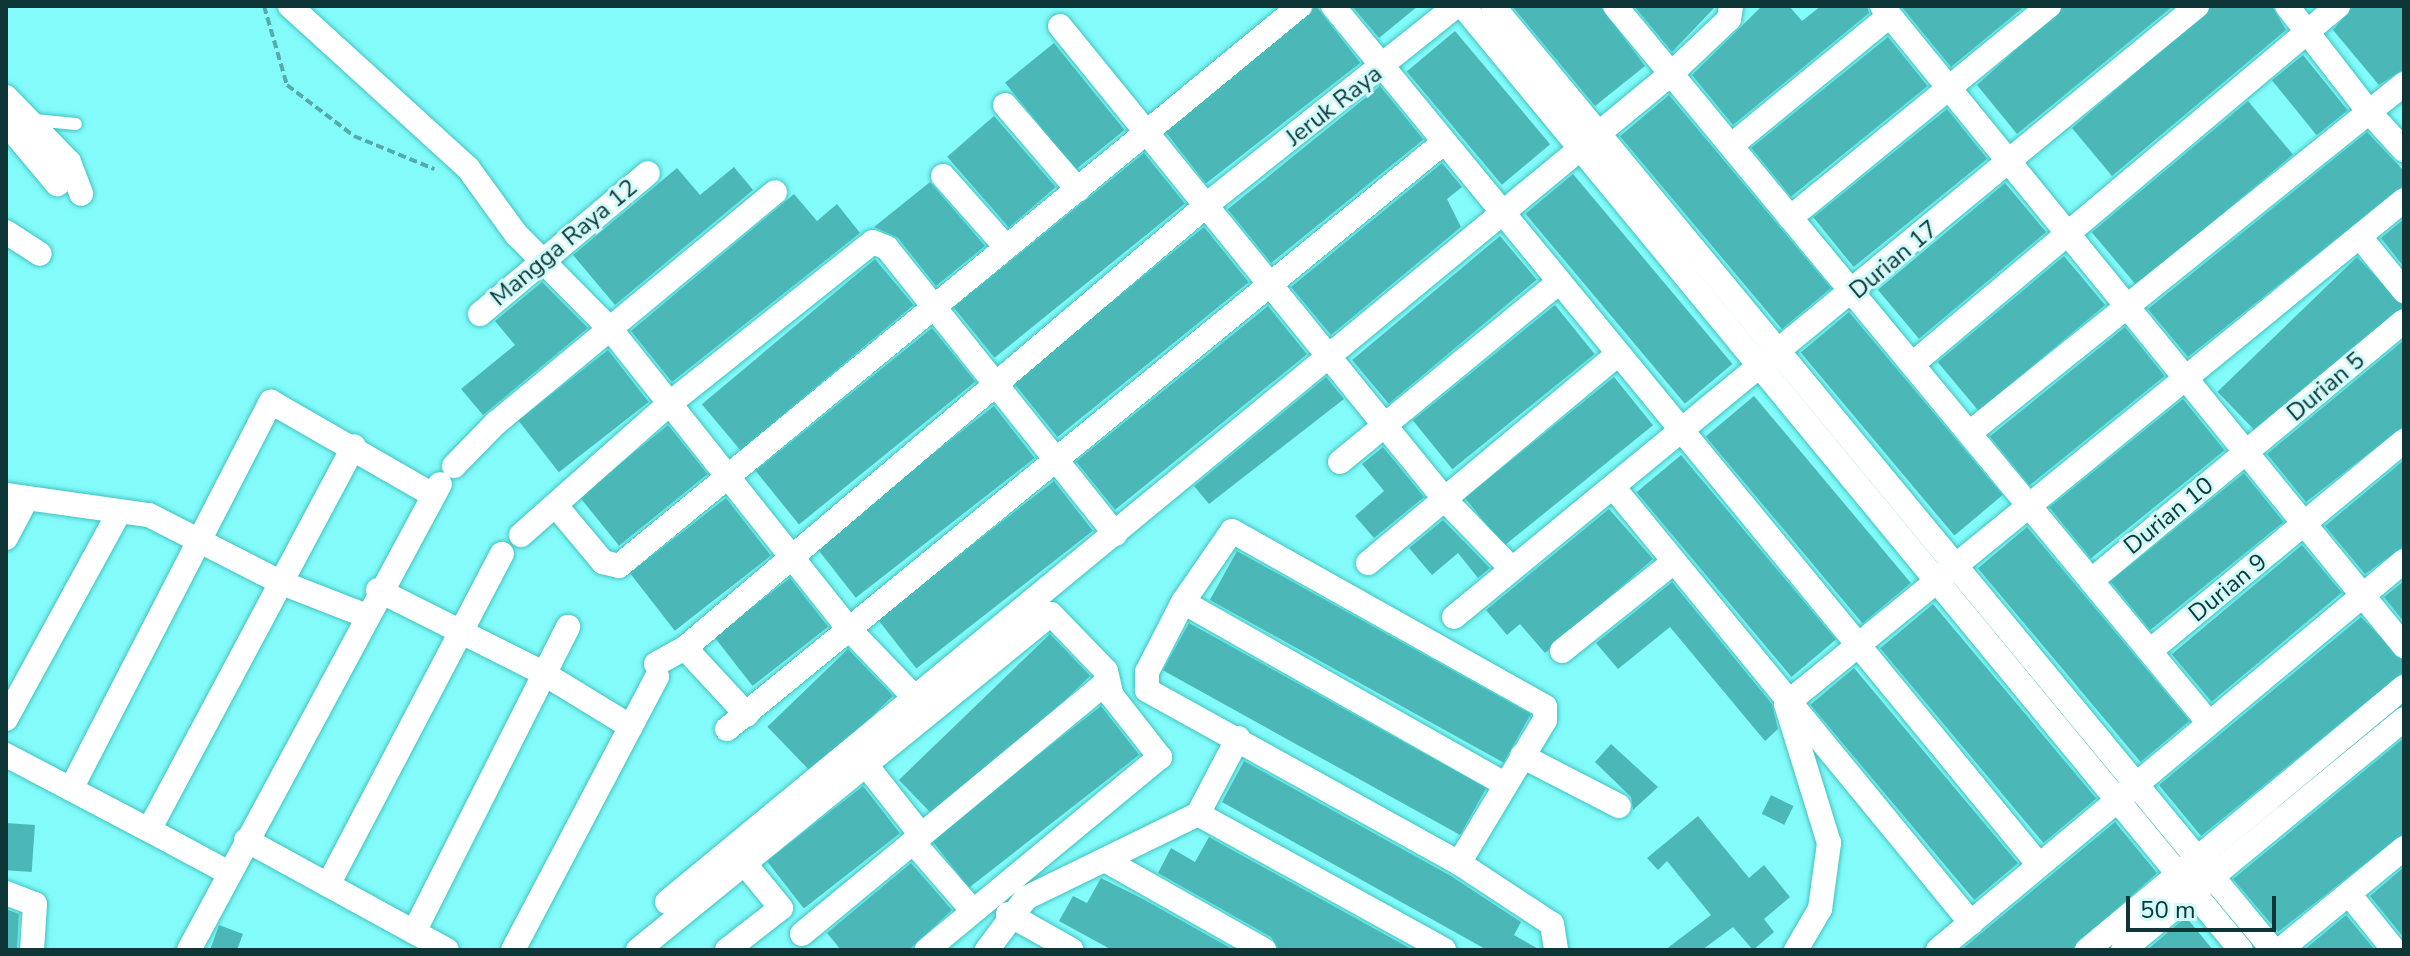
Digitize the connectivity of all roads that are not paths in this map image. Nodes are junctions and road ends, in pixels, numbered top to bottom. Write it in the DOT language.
graph roads {
  1 [pos="290,6"];
  2 [pos="1300,6"];
  3 [pos="1333,6"];
  4 [pos="1456,6"];
  5 [pos="1463,6"];
  6 [pos="1493,6"];
  7 [pos="1615,6"];
  8 [pos="1731,6"];
  9 [pos="2049,6"];
  10 [pos="2197,6"];
  11 [pos="2287,6"];
  12 [pos="2338,6"];
  13 [pos="1886,11"];
  14 [pos="2018,15"];
  15 [pos="1060,26"];
  16 [pos="2306,31"];
  17 [pos="1384,66"];
  18 [pos="1673,72"];
  19 [pos="2404,84"];
  20 [pos="1948,90"];
  21 [pos="1005,105"];
  22 [pos="13,112"];
  23 [pos="2369,112"];
  24 [pos="76,124"];
  25 [pos="1150,130"];
  26 [pos="1597,132"];
  27 [pos="1443,143"];
  28 [pos="1732,145"];
  29 [pos="1576,149"];
  30 [pos="2404,150"];
  31 [pos="2007,163"];
  32 [pos="648,173"];
  33 [pos="943,176"];
  34 [pos="57,184"];
  35 [pos="1078,190"];
  36 [pos="775,192"];
  37 [pos="81,194"];
  38 [pos="2404,200"];
  39 [pos="1209,203"];
  40 [pos="1502,211"];
  41 [pos="1790,218"];
  42 [pos="6,232"];
  43 [pos="2065,237"];
  44 [pos="2360,237"];
  45 [pos="1006,247"];
  46 [pos="40,254"];
  47 [pos="544,260"];
  48 [pos="1559,282"];
  49 [pos="1270,283"];
  50 [pos="2404,291"];
  51 [pos="1854,295"];
  52 [pos="2124,307"];
  53 [pos="929,309"];
  54 [pos="480,314"];
  55 [pos="2404,321"];
  56 [pos="612,331"];
  57 [pos="1332,355"];
  58 [pos="1617,355"];
  59 [pos="1768,360"];
  60 [pos="1915,362"];
  61 [pos="2186,377"];
  62 [pos="994,386"];
  63 [pos="669,404"];
  64 [pos="1386,427"];
  65 [pos="1680,431"];
  66 [pos="1972,431"];
  67 [pos="2404,441"];
  68 [pos="354,446"];
  69 [pos="2247,452"];
  70 [pos="1340,462"];
  71 [pos="1054,464"];
  72 [pos="726,477"];
  73 [pos="442,482"];
  74 [pos="1614,488"];
  75 [pos="16,497"];
  76 [pos="1447,502"];
  77 [pos="2028,505"];
  78 [pos="557,507"];
  79 [pos="120,511"];
  80 [pos="2306,524"];
  81 [pos="1115,534"];
  82 [pos="521,535"];
  83 [pos="6,538"];
  84 [pos="199,542"];
  85 [pos="502,554"];
  86 [pos="791,560"];
  87 [pos="2404,561"];
  88 [pos="1368,563"];
  89 [pos="1671,564"];
  90 [pos="1959,566"];
  91 [pos="1511,568"];
  92 [pos="2092,580"];
  93 [pos="282,583"];
  94 [pos="1937,584"];
  95 [pos="378,590"];
  96 [pos="2361,596"];
  97 [pos="1183,602"];
  98 [pos="364,615"];
  99 [pos="1454,617"];
  100 [pos="568,627"];
  101 [pos="851,631"];
  102 [pos="461,634"];
  103 [pos="1860,645"];
  104 [pos="2404,646"];
  105 [pos="685,648"];
  106 [pos="1562,651"];
  107 [pos="2150,651"];
  108 [pos="543,673"];
  109 [pos="2047,675"];
  110 [pos="1108,681"];
  111 [pos="2404,687"];
  112 [pos="2028,692"];
  113 [pos="921,703"];
  114 [pos="1786,704"];
  115 [pos="6,719"];
  116 [pos="2404,719"];
  117 [pos="2209,723"];
  118 [pos="631,727"];
  119 [pos="1238,738"];
  120 [pos="6,755"];
  121 [pos="1522,756"];
  122 [pos="866,765"];
  123 [pos="1505,784"];
  124 [pos="71,789"];
  125 [pos="2129,792"];
  126 [pos="1619,806"];
  127 [pos="1198,814"];
  128 [pos="149,830"];
  129 [pos="917,839"];
  130 [pos="246,840"];
  131 [pos="2404,848"];
  132 [pos="1105,860"];
  133 [pos="744,863"];
  134 [pos="1459,863"];
  135 [pos="2039,865"];
  136 [pos="229,873"];
  137 [pos="2198,875"];
  138 [pos="328,885"];
  139 [pos="6,893"];
  140 [pos="2349,894"];
  141 [pos="667,902"];
  142 [pos="781,908"];
  143 [pos="973,911"];
  144 [pos="1008,914"];
  145 [pos="1971,923"];
  146 [pos="414,932"];
  147 [pos="808,942"];
  148 [pos="32,950"];
  149 [pos="189,950"];
  150 [pos="447,950"];
  151 [pos="513,950"];
  152 [pos="638,950"];
  153 [pos="727,950"];
  154 [pos="927,950"];
  155 [pos="987,950"];
  156 [pos="1072,950"];
  157 [pos="1264,950"];
  158 [pos="1444,950"];
  159 [pos="1556,950"];
  160 [pos="1796,950"];
  161 [pos="1938,950"];
  162 [pos="2087,950"];
  163 [pos="2123,950"];
  164 [pos="2241,950"];
  165 [pos="2273,950"];
  166 [pos="2280,950"];
  167 [pos="2394,950"];
  1 -- 47 [label="street"];
  2 -- 25 [label="street"];
  3 -- 17 [label="street"];
  4 -- 17 [label="street, Jeruk Raya"];
  5 -- 29 [label="street"];
  6 -- 26 [label="street"];
  7 -- 18 [label="street"];
  8 -- 18 [label="street"];
  9 -- 14 [label="street"];
  10 -- 31 [label="street, Durian 17"];
  11 -- 16 [label="street"];
  12 -- 16 [label="street"];
  13 -- 20 [label="street"];
  13 -- 28 [label="street"];
  14 -- 20 [label="street"];
  15 -- 25 [label="street"];
  16 -- 23 [label="street"];
  16 -- 43 [label="street"];
  17 -- 27 [label="street"];
  17 -- 39 [label="street, Jeruk Raya"];
  18 -- 26 [label="street"];
  18 -- 28 [label="street"];
  19 -- 23 [label="street"];
  20 -- 31 [label="street"];
  20 -- 41 [label="street"];
  21 -- 35 [label="street"];
  22 -- 24 [label="lane"];
  22 -- 34 [label="street"];
  22 -- 37 [label="street"];
  23 -- 30 [label="street"];
  23 -- 52 [label="street"];
  25 -- 35 [label="street"];
  25 -- 39 [label="street"];
  26 -- 29 [label="street"];
  26 -- 59 [label="street"];
  27 -- 40 [label="street"];
  27 -- 49 [label="street"];
  28 -- 41 [label="street"];
  29 -- 40 [label="street"];
  29 -- 59 [label="street"];
  31 -- 43 [label="street"];
  31 -- 51 [label="street, Durian 17"];
  32 -- 47 [label="street, Mangga Raya 12"];
  33 -- 45 [label="street"];
  35 -- 45 [label="street"];
  36 -- 56 [label="street"];
  38 -- 44 [label="street"];
  39 -- 49 [label="street"];
  39 -- 62 [label="street, Jeruk Raya"];
  40 -- 48 [label="street"];
  40 -- 57 [label="street"];
  41 -- 51 [label="street"];
  42 -- 46 [label="street"];
  43 -- 52 [label="street"];
  43 -- 60 [label="street"];
  44 -- 50 [label="street"];
  44 -- 61 [label="street"];
  45 -- 53 [label="street"];
  47 -- 54 [label="street, Mangga Raya 12"];
  47 -- 56 [label="street"];
  48 -- 58 [label="street"];
  48 -- 64 [label="street"];
  49 -- 57 [label="street"];
  49 -- 71 [label="street"];
  51 -- 59 [label="street, Durian 17"];
  51 -- 60 [label="street"];
  52 -- 61 [label="street"];
  52 -- 66 [label="street"];
  53 -- 62 [label="street"];
  53 -- 63 [label="street"];
  53 -- 72 [label="street"];
  55 -- 69 [label="street, Durian 5"];
  56 -- 63 [label="street"];
  56 -- 73 [label="street"];
  57 -- 64 [label="street"];
  57 -- 81 [label="street"];
  58 -- 65 [label="street"];
  58 -- 76 [label="street"];
  59 -- 65 [label="street, Durian 17"];
  59 -- 90 [label="street"];
  59 -- 94 [label="street"];
  60 -- 66 [label="street"];
  61 -- 69 [label="street"];
  61 -- 77 [label="street"];
  62 -- 71 [label="street"];
  62 -- 86 [label="street, Jeruk Raya"];
  63 -- 72 [label="street"];
  63 -- 78 [label="street"];
  64 -- 70 [label="street"];
  64 -- 76 [label="street"];
  65 -- 74 [label="street, Durian 17"];
  65 -- 103 [label="street"];
  66 -- 77 [label="street"];
  67 -- 80 [label="street, Durian 9"];
  68 -- 73 [label="street"];
  68 -- 84 [label="street"];
  68 -- 93 [label="street"];
  69 -- 80 [label="street"];
  69 -- 92 [label="street, Durian 10"];
  71 -- 81 [label="street"];
  71 -- 101 [label="street"];
  72 -- 78 [label="street"];
  72 -- 86 [label="street"];
  73 -- 95 [label="street"];
  74 -- 89 [label="street"];
  74 -- 91 [label="street, Durian 17"];
  75 -- 79 [label="street"];
  75 -- 83 [label="street"];
  76 -- 88 [label="street"];
  76 -- 91 [label="street"];
  77 -- 90 [label="street"];
  77 -- 92 [label="street"];
  78 -- 82 [label="street"];
  79 -- 84 [label="street"];
  79 -- 115 [label="street"];
  80 -- 96 [label="street"];
  80 -- 107 [label="street, Durian 9"];
  81 -- 113 [label="street"];
  84 -- 93 [label="street"];
  84 -- 124 [label="street"];
  85 -- 102 [label="street"];
  86 -- 101 [label="street"];
  86 -- 105 [label="street, Jeruk Raya"];
  87 -- 96 [label="street"];
  89 -- 106 [label="street"];
  89 -- 114 [label="street"];
  90 -- 94 [label="street"];
  90 -- 109 [label="street"];
  91 -- 99 [label="street, Durian 17"];
  92 -- 107 [label="street"];
  93 -- 98 [label="street"];
  93 -- 128 [label="street"];
  94 -- 103 [label="street"];
  94 -- 112 [label="street"];
  95 -- 98 [label="street"];
  95 -- 102 [label="street"];
  96 -- 104 [label="street"];
  96 -- 117 [label="street"];
  97 -- 119 [label="street"];
  97 -- 121 [label="street"];
  97 -- 123 [label="street"];
  98 -- 130 [label="street"];
  100 -- 108 [label="street"];
  101 -- 105 [label="street"];
  101 -- 113 [label="street"];
  102 -- 108 [label="street"];
  102 -- 138 [label="street"];
  103 -- 114 [label="street"];
  103 -- 135 [label="street"];
  105 -- 118 [label="street, Jeruk Raya"];
  107 -- 117 [label="street"];
  108 -- 118 [label="street"];
  108 -- 146 [label="street"];
  109 -- 112 [label="street"];
  109 -- 125 [label="street"];
  110 -- 113 [label="street"];
  110 -- 129 [label="street"];
  110 -- 143 [label="street"];
  111 -- 137 [label="street"];
  112 -- 125 [label="street"];
  113 -- 122 [label="street"];
  113 -- 141 [label="street"];
  114 -- 145 [label="street"];
  114 -- 160 [label="street"];
  116 -- 137 [label="street"];
  117 -- 125 [label="street"];
  118 -- 151 [label="street"];
  119 -- 127 [label="street"];
  119 -- 134 [label="street"];
  120 -- 124 [label="street"];
  121 -- 123 [label="street"];
  121 -- 126 [label="street"];
  122 -- 129 [label="street"];
  122 -- 133 [label="street"];
  123 -- 134 [label="street"];
  124 -- 128 [label="street"];
  125 -- 135 [label="street"];
  125 -- 137 [label="street"];
  127 -- 132 [label="street"];
  127 -- 158 [label="street"];
  128 -- 136 [label="street"];
  129 -- 143 [label="street"];
  129 -- 147 [label="street"];
  130 -- 136 [label="street"];
  130 -- 138 [label="street"];
  131 -- 140 [label="street"];
  132 -- 144 [label="street"];
  132 -- 157 [label="street"];
  133 -- 142 [label="street"];
  133 -- 152 [label="street"];
  134 -- 159 [label="street"];
  135 -- 145 [label="street"];
  136 -- 149 [label="street"];
  137 -- 162 [label="street"];
  137 -- 163 [label="street"];
  137 -- 164 [label="street"];
  137 -- 165 [label="street"];
  138 -- 146 [label="street"];
  139 -- 148 [label="street"];
  140 -- 166 [label="street"];
  140 -- 167 [label="street"];
  142 -- 147 [label="street"];
  142 -- 153 [label="street"];
  143 -- 154 [label="street"];
  144 -- 155 [label="street"];
  144 -- 156 [label="street"];
  145 -- 161 [label="street"];
  146 -- 150 [label="street"];
}
